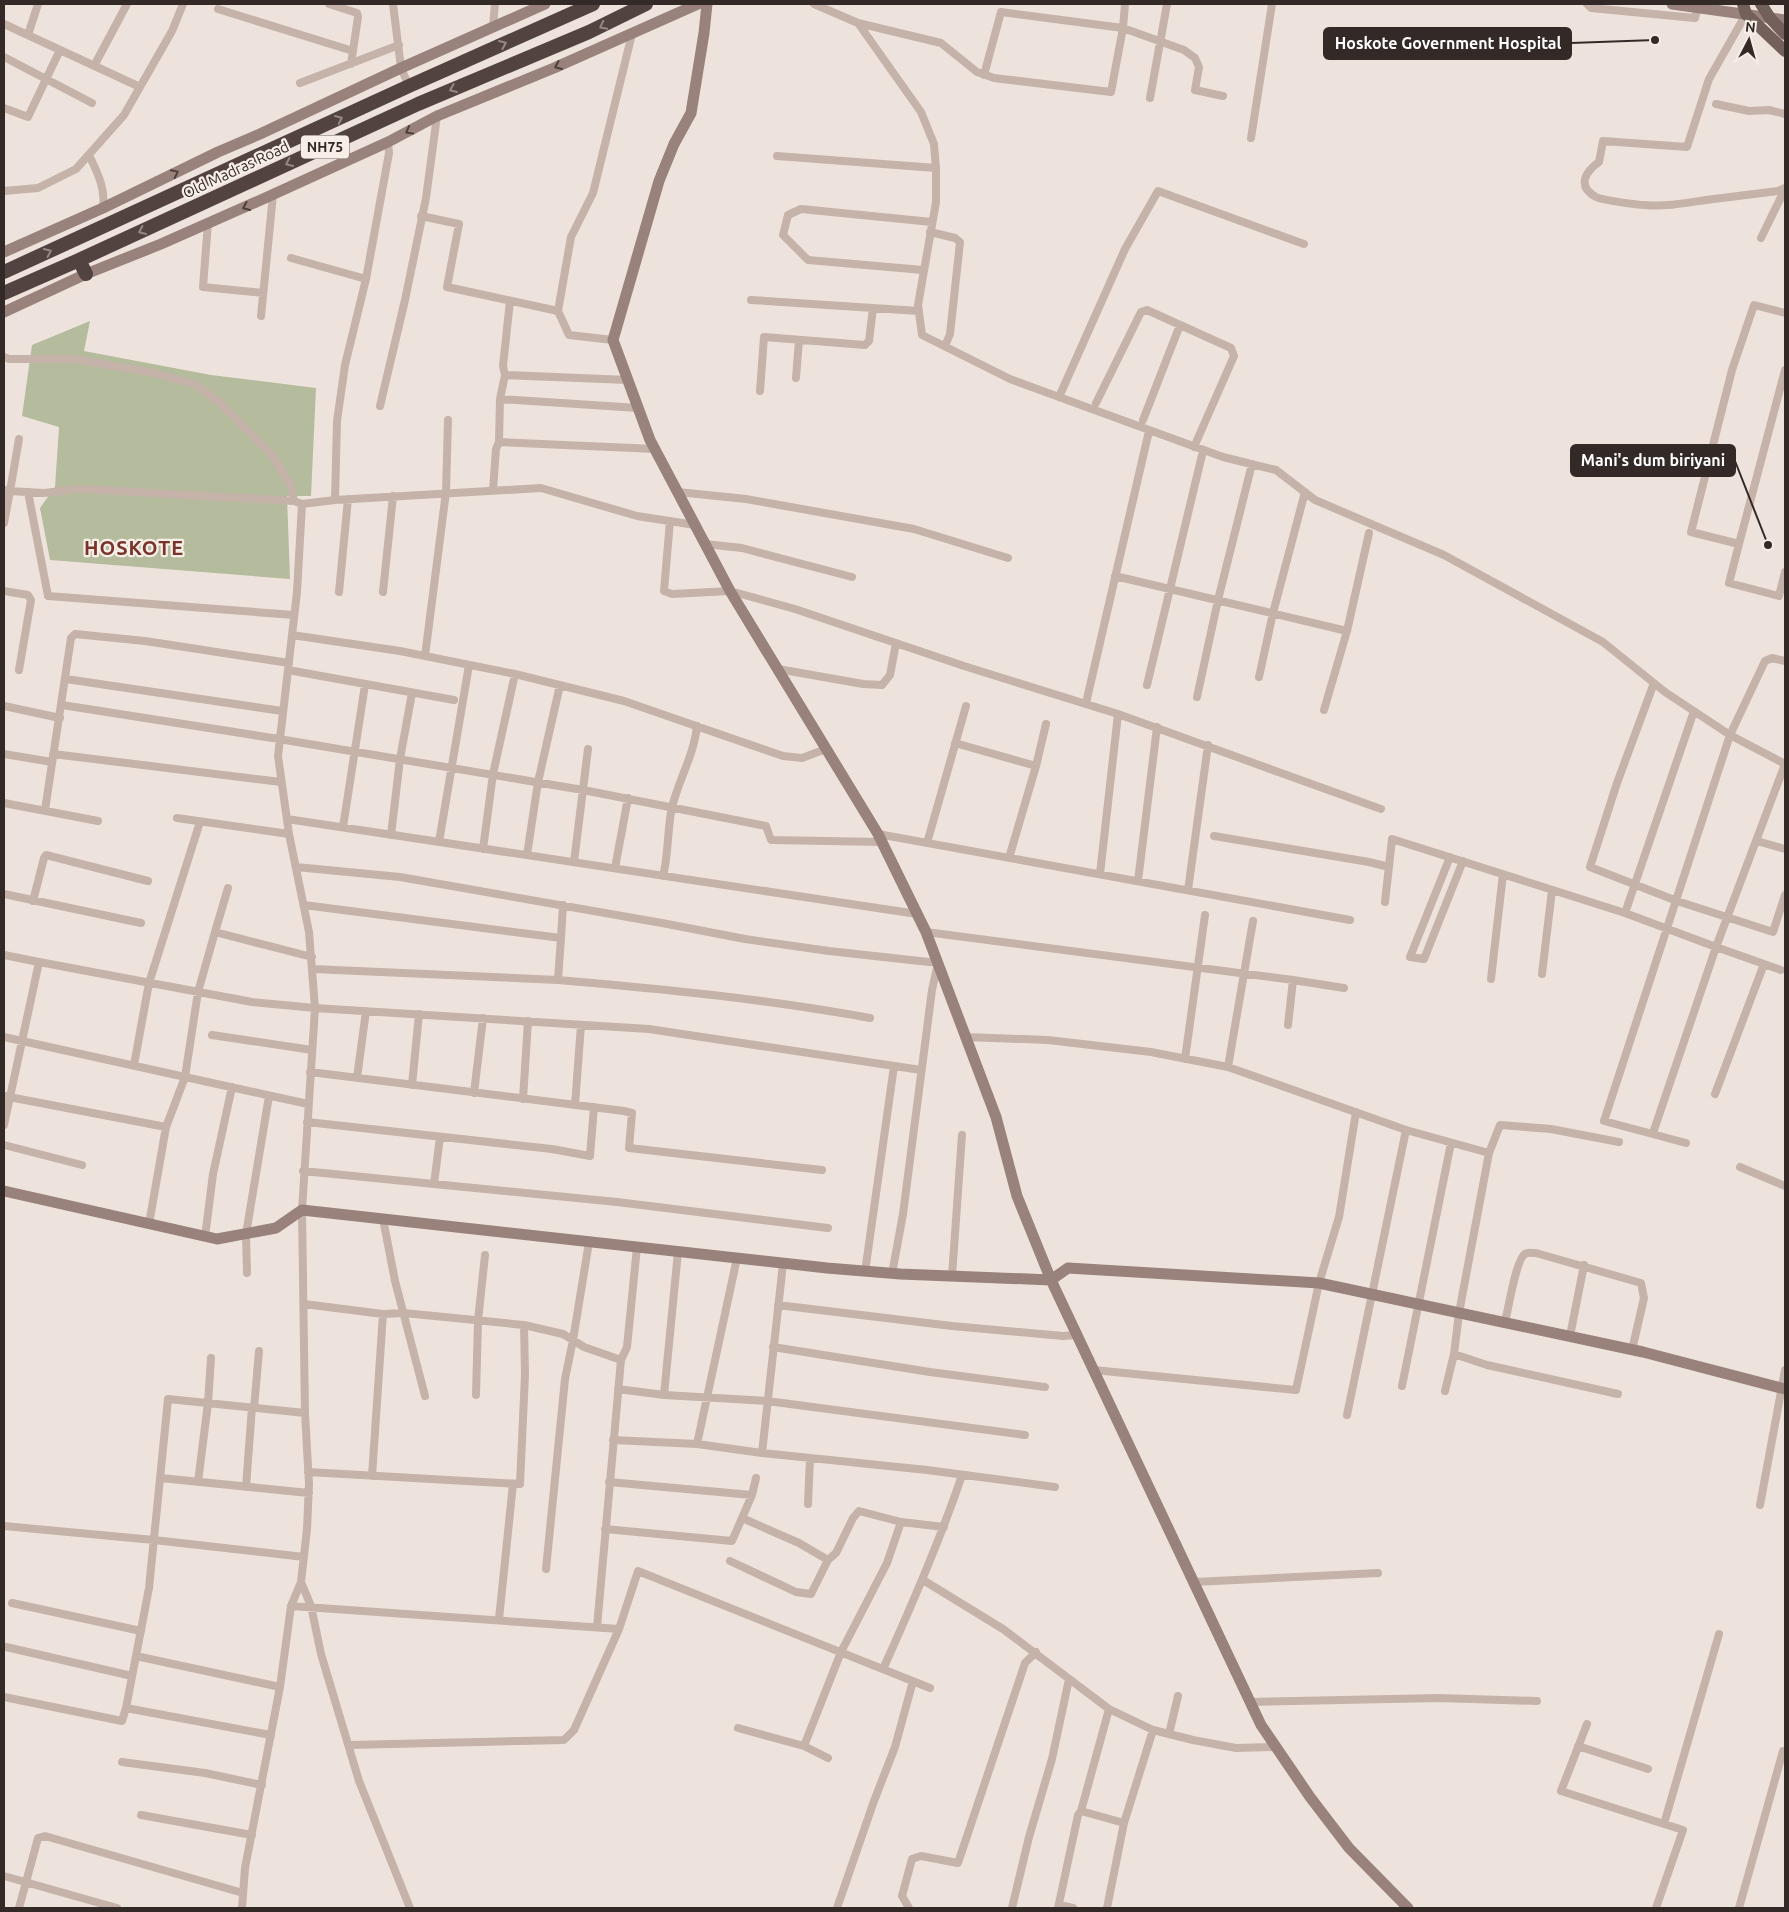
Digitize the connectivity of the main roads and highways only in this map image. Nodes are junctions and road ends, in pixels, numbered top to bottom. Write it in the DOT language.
graph roads {
  1 [pos="593,4"];
  2 [pos="646,4"];
  3 [pos="1762,4"];
  4 [pos="1744,9"];
  5 [pos="1785,34"];
  6 [pos="1785,50"];
  7 [pos="79,260"];
  8 [pos="4,272"];
  9 [pos="86,274"];
  10 [pos="4,293"];
  8 -- 1 [label="highway, Old Madras Road / NH75, one-way"];
  2 -- 7 [label="highway, Old Madras Road / NH75, one-way"];
  3 -- 5 [label="main road"];
  4 -- 6 [label="main road"];
  7 -- 9 [label="highway"];
  7 -- 10 [label="highway, Old Madras Road / NH75"];
}
